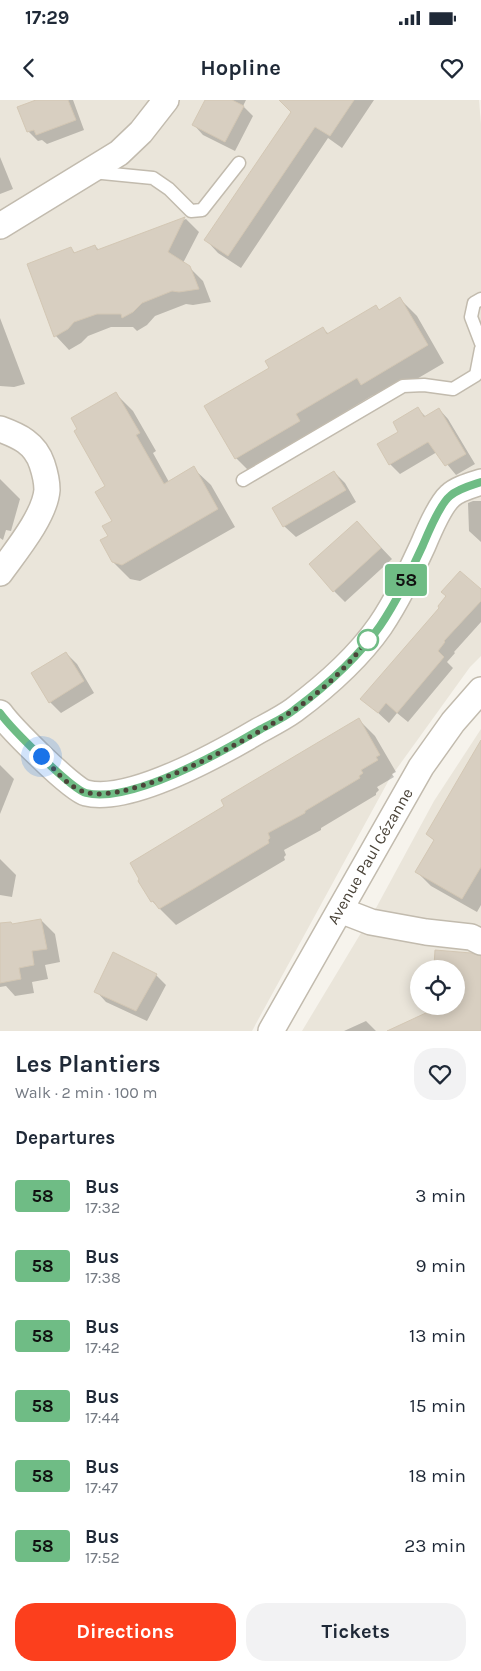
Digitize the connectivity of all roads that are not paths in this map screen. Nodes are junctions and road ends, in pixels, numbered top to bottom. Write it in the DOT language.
graph roads {
  1 [pos="166,100"];
  2 [pos="239,163"];
  3 [pos="89,171"];
  4 [pos="0,226"];
  5 [pos="481,299"];
  6 [pos="481,343"];
  7 [pos="481,349"];
  8 [pos="0,429"];
  9 [pos="243,480"];
  10 [pos="481,482"];
  11 [pos="0,573"];
  12 [pos="481,690"];
  13 [pos="0,713"];
  14 [pos="340,910"];
  15 [pos="481,942"];
  16 [pos="271,1031"];
  1 -- 3 [label="street"];
  2 -- 3 [label="lane"];
  3 -- 4 [label="street"];
  5 -- 6 [label="lane"];
  7 -- 9 [label="lane"];
  8 -- 11 [label="street"];
  10 -- 13 [label="street"];
  12 -- 14 [label="street, Avenue Paul Cézanne"];
  14 -- 15 [label="street, Avenue Paul Cézanne"];
  14 -- 16 [label="street, Avenue Paul Cézanne"];
}
